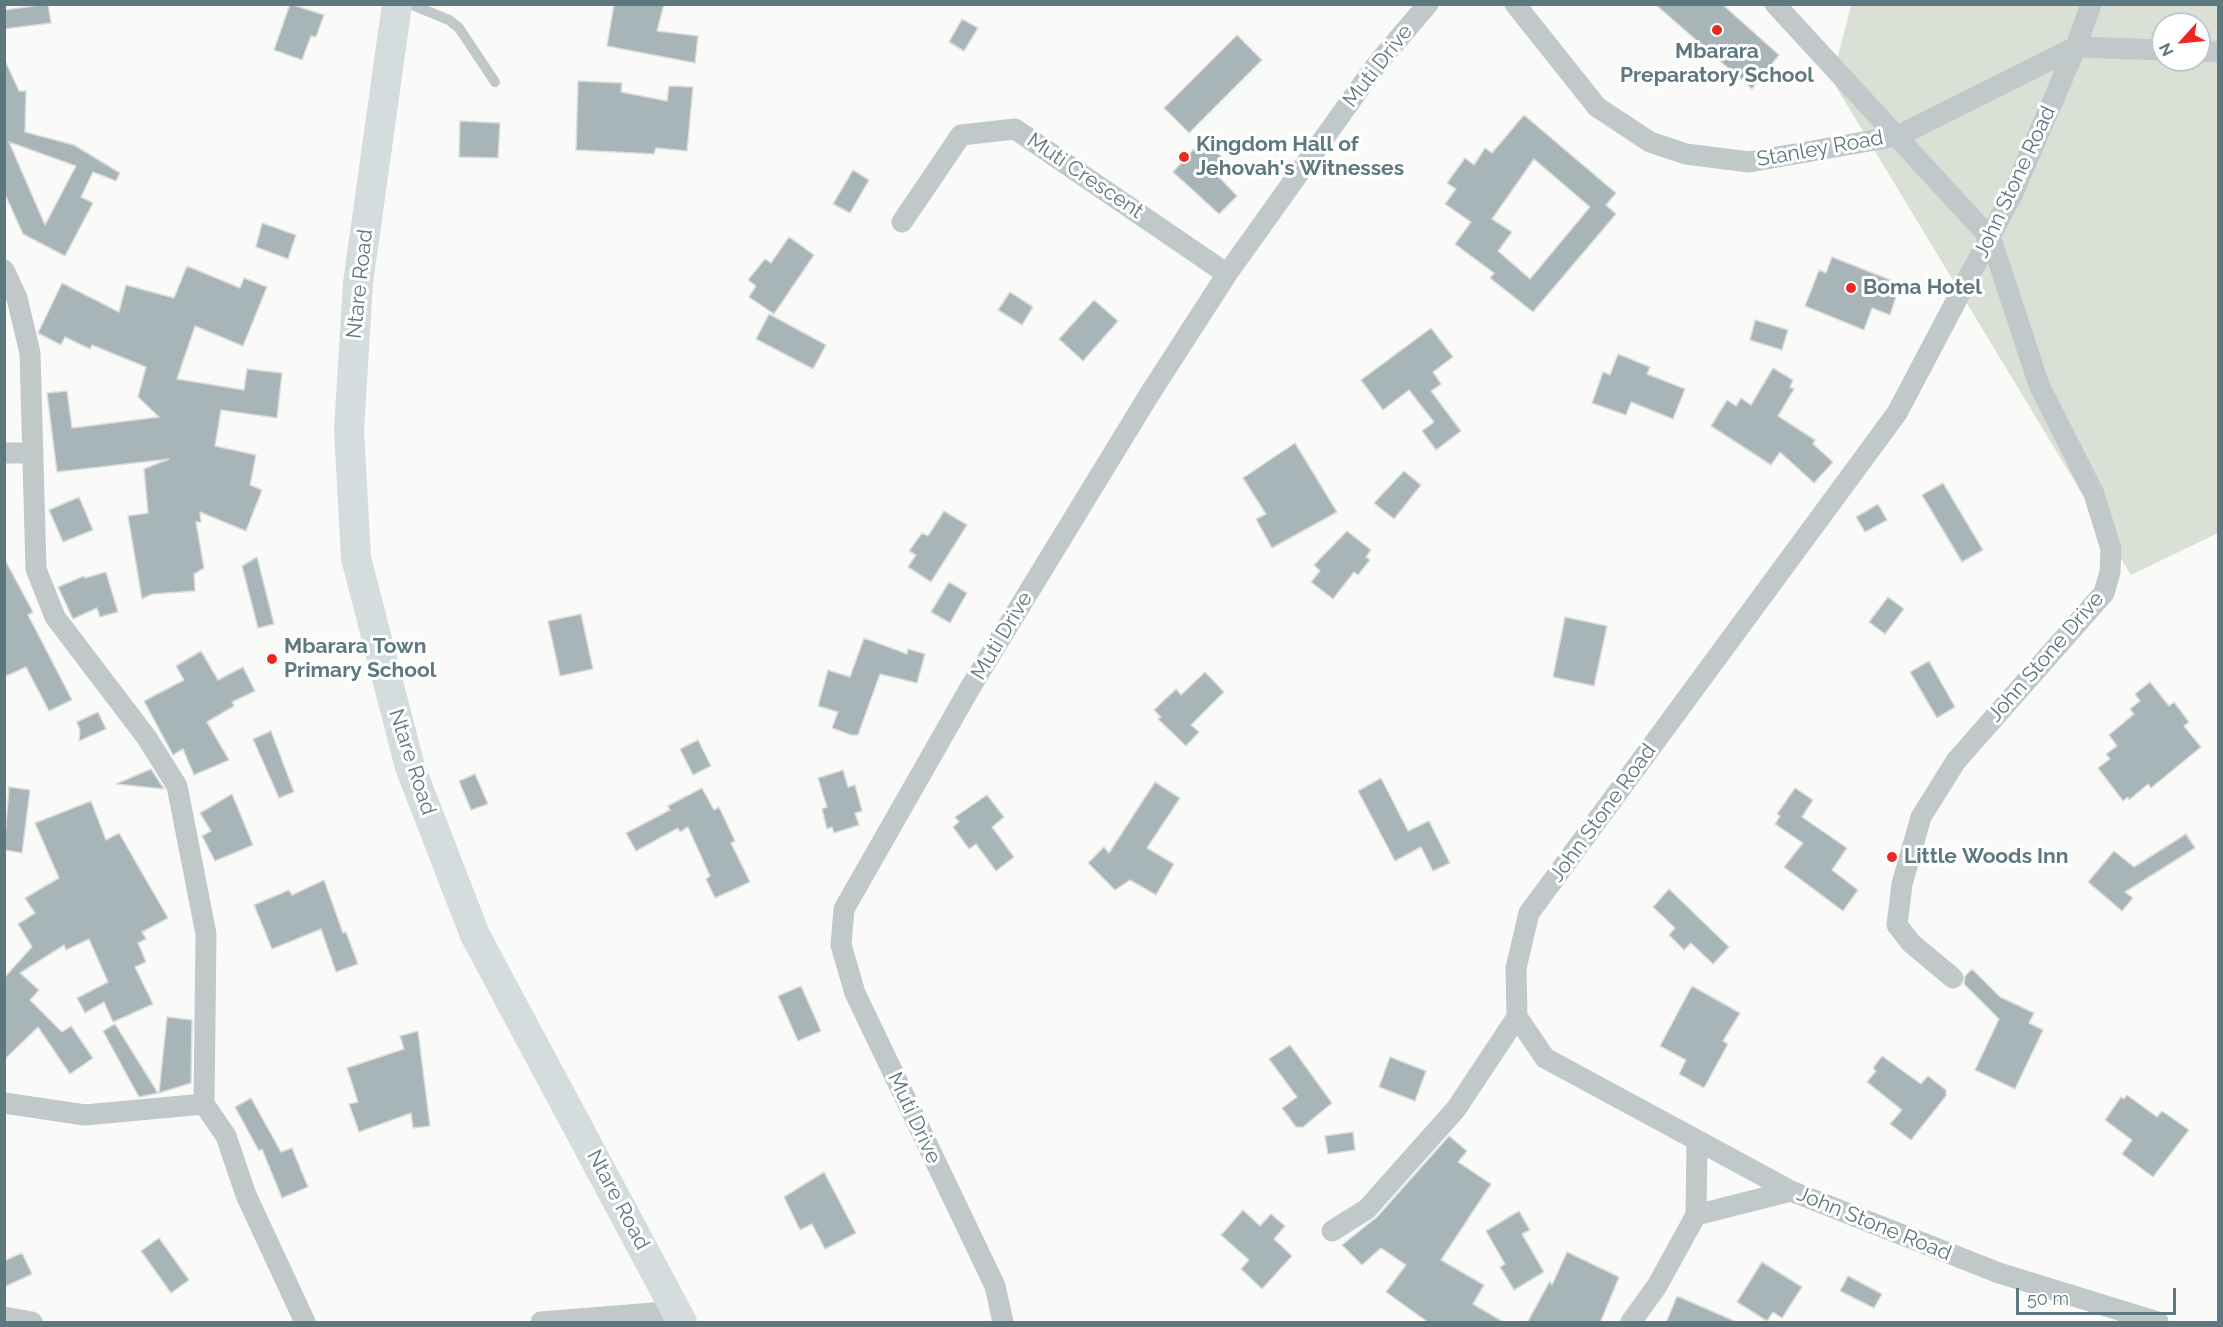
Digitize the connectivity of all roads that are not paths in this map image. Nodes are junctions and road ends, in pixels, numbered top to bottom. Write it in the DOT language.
graph roads {
  1 [pos="397,4"];
  2 [pos="410,4"];
  3 [pos="1428,4"];
  4 [pos="1515,4"];
  5 [pos="1775,4"];
  6 [pos="2091,4"];
  7 [pos="2076,47"];
  8 [pos="2151,50"];
  9 [pos="495,82"];
  10 [pos="1898,136"];
  11 [pos="902,222"];
  12 [pos="1991,239"];
  13 [pos="4,270"];
  14 [pos="1227,274"];
  15 [pos="4,453"];
  16 [pos="33,453"];
  17 [pos="1953,978"];
  18 [pos="1517,1017"];
  19 [pos="4,1102"];
  20 [pos="204,1104"];
  21 [pos="1697,1140"];
  22 [pos="1791,1191"];
  23 [pos="1696,1215"];
  24 [pos="1332,1230"];
  25 [pos="4,1317"];
  26 [pos="680,1317"];
  27 [pos="32,1323"];
  28 [pos="304,1323"];
  29 [pos="541,1323"];
  30 [pos="1004,1323"];
  31 [pos="1631,1323"];
  32 [pos="2158,1323"];
  1 -- 26 [label="main road, Ntare Road"];
  2 -- 9 [label="lane"];
  3 -- 14 [label="street, Muti Drive"];
  4 -- 10 [label="street, Stanley Road"];
  5 -- 10 [label="street, Stanley Road"];
  6 -- 7 [label="street, John Stone Road"];
  7 -- 8 [label="street"];
  7 -- 10 [label="street, Stanley Road"];
  7 -- 12 [label="street, John Stone Road"];
  10 -- 12 [label="street, Stanley Road"];
  11 -- 14 [label="street, Muti Crescent"];
  12 -- 17 [label="street, John Stone Drive"];
  12 -- 18 [label="street, John Stone Road"];
  13 -- 16 [label="street"];
  14 -- 30 [label="street, Muti Drive"];
  15 -- 16 [label="street"];
  16 -- 20 [label="street"];
  18 -- 21 [label="street, John Stone Road"];
  18 -- 24 [label="street"];
  19 -- 20 [label="street"];
  20 -- 28 [label="street"];
  21 -- 22 [label="street, John Stone Road"];
  21 -- 23 [label="street"];
  22 -- 23 [label="street"];
  22 -- 32 [label="street, John Stone Road"];
  23 -- 31 [label="street"];
  25 -- 27 [label="street"];
  26 -- 29 [label="street"];
}
